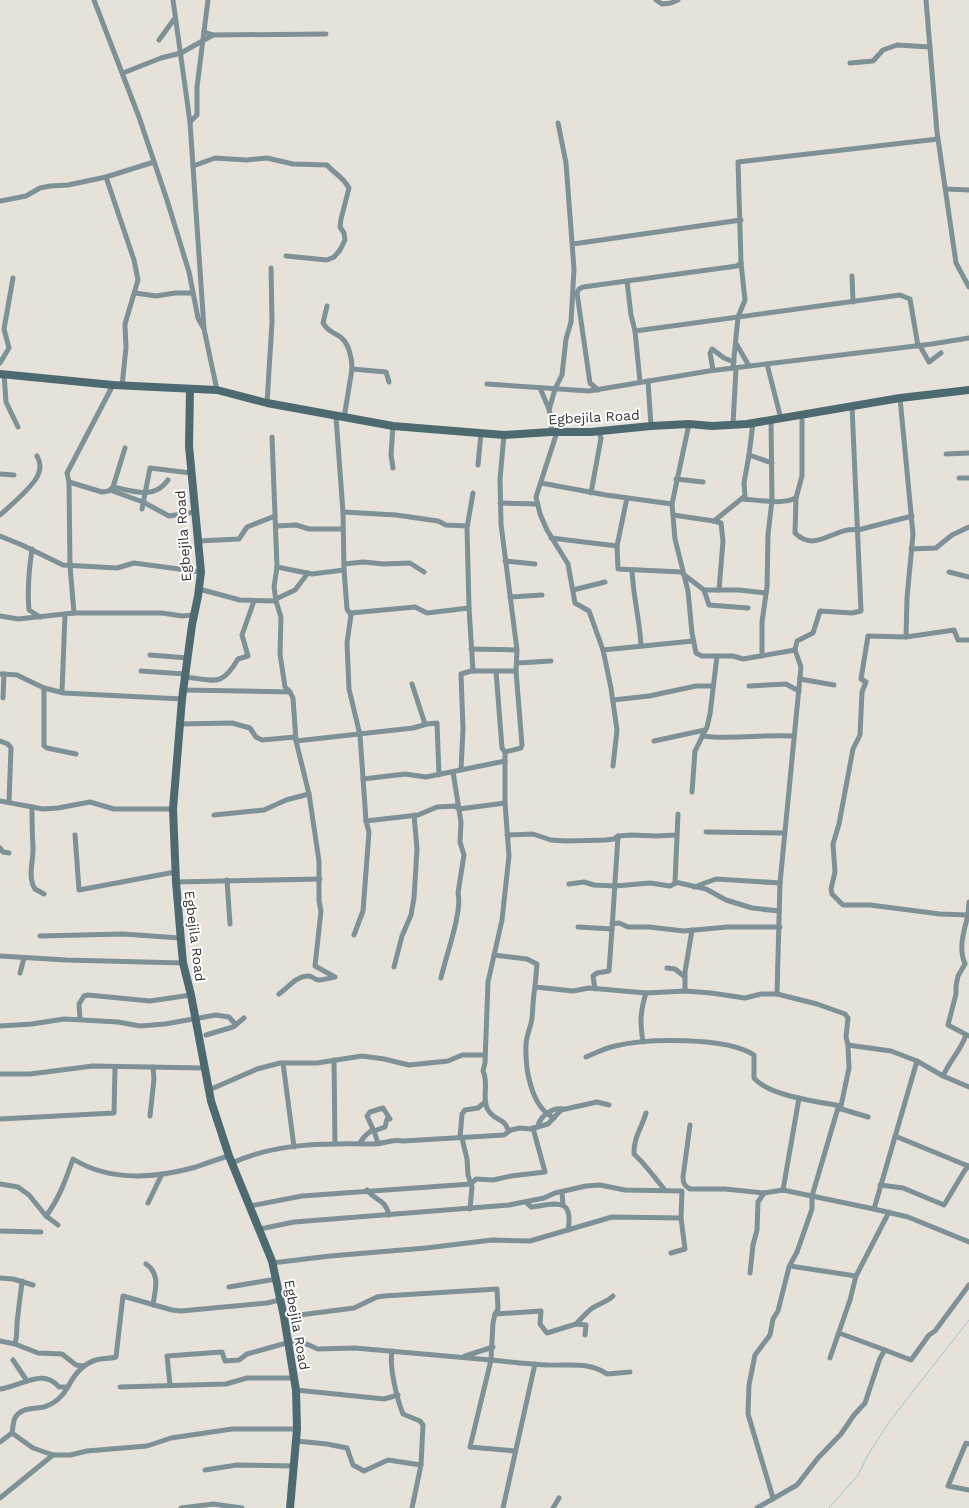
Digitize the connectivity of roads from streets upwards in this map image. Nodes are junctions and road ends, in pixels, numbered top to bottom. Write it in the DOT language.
graph roads {
  1 [pos="94,0"];
  2 [pos="174,0"];
  3 [pos="208,0"];
  4 [pos="656,0"];
  5 [pos="678,0"];
  6 [pos="926,0"];
  7 [pos="175,17"];
  8 [pos="204,32"];
  9 [pos="326,34"];
  10 [pos="213,35"];
  11 [pos="159,40"];
  12 [pos="203,40"];
  13 [pos="930,47"];
  14 [pos="181,53"];
  15 [pos="850,63"];
  16 [pos="123,73"];
  17 [pos="190,122"];
  18 [pos="558,123"];
  19 [pos="938,139"];
  20 [pos="154,162"];
  21 [pos="193,166"];
  22 [pos="106,177"];
  23 [pos="946,189"];
  24 [pos="969,190"];
  25 [pos="0,201"];
  26 [pos="741,220"];
  27 [pos="573,244"];
  28 [pos="286,256"];
  29 [pos="741,263"];
  30 [pos="271,268"];
  31 [pos="852,276"];
  32 [pos="13,278"];
  33 [pos="627,281"];
  34 [pos="969,287"];
  35 [pos="135,293"];
  36 [pos="193,293"];
  37 [pos="853,302"];
  38 [pos="326,306"];
  39 [pos="738,318"];
  40 [pos="204,329"];
  41 [pos="635,331"];
  42 [pos="969,338"];
  43 [pos="737,344"];
  44 [pos="919,346"];
  45 [pos="941,353"];
  46 [pos="0,364"];
  47 [pos="767,364"];
  48 [pos="735,366"];
  49 [pos="749,366"];
  50 [pos="352,369"];
  51 [pos="712,370"];
  52 [pos="2,374"];
  53 [pos="648,381"];
  54 [pos="389,382"];
  55 [pos="640,382"];
  56 [pos="487,384"];
  57 [pos="113,385"];
  58 [pos="122,386"];
  59 [pos="540,388"];
  60 [pos="555,389"];
  61 [pos="190,390"];
  62 [pos="217,390"];
  63 [pos="598,390"];
  64 [pos="969,390"];
  65 [pos="900,398"];
  66 [pos="267,403"];
  67 [pos="852,406"];
  68 [pos="549,410"];
  69 [pos="802,415"];
  70 [pos="340,417"];
  71 [pos="781,419"];
  72 [pos="771,420"];
  73 [pos="753,423"];
  74 [pos="689,424"];
  75 [pos="733,425"];
  76 [pos="393,426"];
  77 [pos="651,426"];
  78 [pos="18,427"];
  79 [pos="598,431"];
  80 [pos="554,432"];
  81 [pos="482,434"];
  82 [pos="504,435"];
  83 [pos="272,437"];
  84 [pos="125,448"];
  85 [pos="946,454"];
  86 [pos="969,454"];
  87 [pos="749,455"];
  88 [pos="37,456"];
  89 [pos="772,463"];
  90 [pos="478,465"];
  91 [pos="393,468"];
  92 [pos="191,473"];
  93 [pos="0,474"];
  94 [pos="14,475"];
  95 [pos="959,478"];
  96 [pos="969,478"];
  97 [pos="676,479"];
  98 [pos="168,480"];
  99 [pos="69,482"];
  100 [pos="703,482"];
  101 [pos="541,483"];
  102 [pos="111,488"];
  103 [pos="145,493"];
  104 [pos="473,493"];
  105 [pos="591,493"];
  106 [pos="627,498"];
  107 [pos="796,498"];
  108 [pos="743,499"];
  109 [pos="772,501"];
  110 [pos="144,502"];
  111 [pos="500,503"];
  112 [pos="538,504"];
  113 [pos="672,504"];
  114 [pos="142,510"];
  115 [pos="195,512"];
  116 [pos="342,512"];
  117 [pos="0,515"];
  118 [pos="673,515"];
  119 [pos="275,516"];
  120 [pos="912,516"];
  121 [pos="714,521"];
  122 [pos="276,526"];
  123 [pos="467,526"];
  124 [pos="969,527"];
  125 [pos="342,529"];
  126 [pos="858,530"];
  127 [pos="0,536"];
  128 [pos="551,538"];
  129 [pos="198,541"];
  130 [pos="617,546"];
  131 [pos="32,549"];
  132 [pos="911,549"];
  133 [pos="505,561"];
  134 [pos="535,564"];
  135 [pos="70,566"];
  136 [pos="344,566"];
  137 [pos="278,567"];
  138 [pos="632,570"];
  139 [pos="201,572"];
  140 [pos="424,572"];
  141 [pos="949,572"];
  142 [pos="308,573"];
  143 [pos="682,573"];
  144 [pos="969,577"];
  145 [pos="605,582"];
  146 [pos="199,589"];
  147 [pos="573,590"];
  148 [pos="704,590"];
  149 [pos="719,590"];
  150 [pos="766,593"];
  151 [pos="542,595"];
  152 [pos="510,597"];
  153 [pos="276,600"];
  154 [pos="254,601"];
  155 [pos="469,608"];
  156 [pos="748,608"];
  157 [pos="74,613"];
  158 [pos="351,613"];
  159 [pos="65,614"];
  160 [pos="194,615"];
  161 [pos="0,616"];
  162 [pos="40,617"];
  163 [pos="906,637"];
  164 [pos="969,640"];
  165 [pos="693,641"];
  166 [pos="641,646"];
  167 [pos="472,649"];
  168 [pos="517,650"];
  169 [pos="603,650"];
  170 [pos="796,650"];
  171 [pos="150,655"];
  172 [pos="717,656"];
  173 [pos="762,656"];
  174 [pos="188,658"];
  175 [pos="550,661"];
  176 [pos="518,663"];
  177 [pos="141,670"];
  178 [pos="473,671"];
  179 [pos="496,671"];
  180 [pos="516,671"];
  181 [pos="2,674"];
  182 [pos="185,676"];
  183 [pos="800,679"];
  184 [pos="412,684"];
  185 [pos="834,685"];
  186 [pos="714,686"];
  187 [pos="748,686"];
  188 [pos="44,688"];
  189 [pos="183,690"];
  190 [pos="799,691"];
  191 [pos="62,692"];
  192 [pos="290,692"];
  193 [pos="3,698"];
  194 [pos="182,699"];
  195 [pos="613,700"];
  196 [pos="180,724"];
  197 [pos="425,724"];
  198 [pos="704,733"];
  199 [pos="360,734"];
  200 [pos="793,736"];
  201 [pos="296,739"];
  202 [pos="0,741"];
  203 [pos="654,741"];
  204 [pos="505,752"];
  205 [pos="76,754"];
  206 [pos="505,761"];
  207 [pos="613,766"];
  208 [pos="461,770"];
  209 [pos="453,772"];
  210 [pos="440,775"];
  211 [pos="363,779"];
  212 [pos="692,792"];
  213 [pos="309,794"];
  214 [pos="0,801"];
  215 [pos="9,802"];
  216 [pos="505,803"];
  217 [pos="32,807"];
  218 [pos="459,808"];
  219 [pos="173,809"];
  220 [pos="678,814"];
  221 [pos="214,815"];
  222 [pos="414,815"];
  223 [pos="366,821"];
  224 [pos="706,832"];
  225 [pos="784,833"];
  226 [pos="677,834"];
  227 [pos="76,835"];
  228 [pos="507,835"];
  229 [pos="618,836"];
  230 [pos="0,848"];
  231 [pos="9,853"];
  232 [pos="175,872"];
  233 [pos="320,879"];
  234 [pos="227,880"];
  235 [pos="176,882"];
  236 [pos="676,883"];
  237 [pos="780,883"];
  238 [pos="569,884"];
  239 [pos="615,886"];
  240 [pos="693,887"];
  241 [pos="44,894"];
  242 [pos="969,902"];
  243 [pos="779,911"];
  244 [pos="968,914"];
  245 [pos="230,924"];
  246 [pos="578,926"];
  247 [pos="612,926"];
  248 [pos="780,927"];
  249 [pos="692,930"];
  250 [pos="354,935"];
  251 [pos="40,936"];
  252 [pos="180,938"];
  253 [pos="494,955"];
  254 [pos="0,956"];
  255 [pos="24,958"];
  256 [pos="183,963"];
  257 [pos="965,964"];
  258 [pos="394,967"];
  259 [pos="667,968"];
  260 [pos="969,971"];
  261 [pos="20,973"];
  262 [pos="685,977"];
  263 [pos="441,978"];
  264 [pos="535,987"];
  265 [pos="595,989"];
  266 [pos="685,991"];
  267 [pos="646,993"];
  268 [pos="279,994"];
  269 [pos="777,994"];
  270 [pos="191,995"];
  271 [pos="244,1018"];
  272 [pos="80,1019"];
  273 [pos="196,1019"];
  274 [pos="236,1025"];
  275 [pos="0,1026"];
  276 [pos="206,1035"];
  277 [pos="967,1036"];
  278 [pos="643,1042"];
  279 [pos="848,1045"];
  280 [pos="485,1055"];
  281 [pos="586,1056"];
  282 [pos="334,1060"];
  283 [pos="917,1062"];
  284 [pos="283,1063"];
  285 [pos="115,1067"];
  286 [pos="153,1067"];
  287 [pos="204,1068"];
  288 [pos="0,1074"];
  289 [pos="943,1076"];
  290 [pos="969,1087"];
  291 [pos="208,1090"];
  292 [pos="800,1098"];
  293 [pos="485,1102"];
  294 [pos="609,1105"];
  295 [pos="840,1107"];
  296 [pos="563,1109"];
  297 [pos="646,1113"];
  298 [pos="546,1114"];
  299 [pos="150,1116"];
  300 [pos="868,1117"];
  301 [pos="554,1118"];
  302 [pos="0,1119"];
  303 [pos="690,1125"];
  304 [pos="536,1127"];
  305 [pos="509,1131"];
  306 [pos="895,1136"];
  307 [pos="461,1138"];
  308 [pos="360,1143"];
  309 [pos="378,1143"];
  310 [pos="334,1144"];
  311 [pos="294,1147"];
  312 [pos="230,1159"];
  313 [pos="968,1166"];
  314 [pos="162,1174"];
  315 [pos="0,1184"];
  316 [pos="471,1184"];
  317 [pos="880,1184"];
  318 [pos="684,1189"];
  319 [pos="367,1190"];
  320 [pos="664,1190"];
  321 [pos="783,1190"];
  322 [pos="562,1192"];
  323 [pos="764,1193"];
  324 [pos="812,1196"];
  325 [pos="544,1198"];
  326 [pos="526,1202"];
  327 [pos="148,1203"];
  328 [pos="546,1205"];
  329 [pos="564,1205"];
  330 [pos="250,1206"];
  331 [pos="470,1209"];
  332 [pos="874,1209"];
  333 [pos="889,1212"];
  334 [pos="389,1215"];
  335 [pos="46,1216"];
  336 [pos="681,1218"];
  337 [pos="58,1225"];
  338 [pos="260,1229"];
  339 [pos="568,1230"];
  340 [pos="0,1231"];
  341 [pos="41,1232"];
  342 [pos="969,1242"];
  343 [pos="671,1253"];
  344 [pos="272,1263"];
  345 [pos="146,1264"];
  346 [pos="790,1266"];
  347 [pos="750,1273"];
  348 [pos="856,1276"];
  349 [pos="0,1278"];
  350 [pos="276,1279"];
  351 [pos="22,1282"];
  352 [pos="33,1285"];
  353 [pos="969,1285"];
  354 [pos="229,1287"];
  355 [pos="613,1296"];
  356 [pos="280,1300"];
  357 [pos="153,1305"];
  358 [pos="495,1314"];
  359 [pos="284,1317"];
  360 [pos="576,1324"];
  361 [pos="839,1333"];
  362 [pos="585,1335"];
  363 [pos="0,1340"];
  364 [pos="288,1343"];
  365 [pos="15,1344"];
  366 [pos="493,1347"];
  367 [pos="885,1350"];
  368 [pos="392,1352"];
  369 [pos="461,1357"];
  370 [pos="830,1358"];
  371 [pos="13,1360"];
  372 [pos="491,1360"];
  373 [pos="535,1364"];
  374 [pos="83,1366"];
  375 [pos="630,1372"];
  376 [pos="294,1378"];
  377 [pos="27,1381"];
  378 [pos="170,1385"];
  379 [pos="120,1386"];
  380 [pos="68,1387"];
  381 [pos="0,1389"];
  382 [pos="296,1390"];
  383 [pos="398,1395"];
  384 [pos="298,1428"];
  385 [pos="12,1433"];
  386 [pos="969,1437"];
  387 [pos="296,1441"];
  388 [pos="0,1442"];
  389 [pos="968,1444"];
  390 [pos="515,1451"];
  391 [pos="53,1454"];
  392 [pos="420,1465"];
  393 [pos="294,1466"];
  394 [pos="205,1470"];
  395 [pos="969,1490"];
  396 [pos="0,1498"];
  397 [pos="559,1498"];
  398 [pos="773,1498"];
  399 [pos="181,1508"];
  400 [pos="242,1508"];
  401 [pos="290,1508"];
  402 [pos="412,1508"];
  403 [pos="503,1508"];
  404 [pos="553,1508"];
  405 [pos="757,1508"];
  1 -- 16 [label="street"];
  2 -- 7 [label="street"];
  3 -- 8 [label="street"];
  4 -- 5 [label="street"];
  6 -- 13 [label="street"];
  7 -- 11 [label="street"];
  7 -- 14 [label="street"];
  8 -- 10 [label="street"];
  8 -- 12 [label="street"];
  9 -- 10 [label="street"];
  10 -- 12 [label="street"];
  12 -- 14 [label="street"];
  12 -- 17 [label="street"];
  13 -- 15 [label="street"];
  13 -- 19 [label="street"];
  14 -- 16 [label="street"];
  14 -- 17 [label="street"];
  16 -- 20 [label="street"];
  17 -- 21 [label="street"];
  18 -- 27 [label="street"];
  19 -- 23 [label="street"];
  19 -- 26 [label="street"];
  20 -- 22 [label="street"];
  20 -- 36 [label="street"];
  21 -- 28 [label="street"];
  21 -- 40 [label="street"];
  22 -- 25 [label="street"];
  22 -- 35 [label="street"];
  23 -- 24 [label="street"];
  23 -- 34 [label="street"];
  26 -- 27 [label="street"];
  26 -- 29 [label="street"];
  27 -- 60 [label="street"];
  29 -- 33 [label="street"];
  29 -- 39 [label="street"];
  30 -- 66 [label="street"];
  31 -- 37 [label="street"];
  32 -- 46 [label="street"];
  33 -- 41 [label="street"];
  33 -- 63 [label="street"];
  35 -- 36 [label="street"];
  35 -- 58 [label="street"];
  36 -- 40 [label="street"];
  37 -- 39 [label="street"];
  37 -- 44 [label="street"];
  38 -- 50 [label="street"];
  39 -- 41 [label="street"];
  39 -- 43 [label="street"];
  40 -- 62 [label="street"];
  41 -- 55 [label="street"];
  42 -- 44 [label="street"];
  43 -- 48 [label="street"];
  43 -- 49 [label="street"];
  44 -- 45 [label="street"];
  44 -- 47 [label="street"];
  47 -- 49 [label="street"];
  47 -- 71 [label="street"];
  48 -- 49 [label="street"];
  48 -- 51 [label="street"];
  48 -- 51 [label="street"];
  48 -- 75 [label="street"];
  50 -- 54 [label="street"];
  50 -- 70 [label="street"];
  51 -- 53 [label="street"];
  52 -- 57 [label="street"];
  52 -- 78 [label="street"];
  53 -- 55 [label="street"];
  53 -- 77 [label="street"];
  55 -- 63 [label="street"];
  56 -- 59 [label="street"];
  57 -- 58 [label="street"];
  57 -- 99 [label="street"];
  58 -- 61 [label="street"];
  59 -- 60 [label="street"];
  59 -- 68 [label="street"];
  60 -- 63 [label="street"];
  60 -- 68 [label="street"];
  61 -- 62 [label="street, Egbejila Road"];
  61 -- 92 [label="street, Egbejila Road"];
  62 -- 66 [label="street, Egbejila Road"];
  64 -- 65 [label="street, Egbejila Road"];
  65 -- 67 [label="street, Egbejila Road"];
  65 -- 120 [label="street"];
  66 -- 70 [label="street, Egbejila Road"];
  67 -- 69 [label="street, Egbejila Road"];
  67 -- 126 [label="street"];
  68 -- 80 [label="street"];
  69 -- 71 [label="street, Egbejila Road"];
  69 -- 107 [label="street"];
  70 -- 76 [label="street, Egbejila Road"];
  70 -- 116 [label="street"];
  71 -- 72 [label="street, Egbejila Road"];
  72 -- 73 [label="street, Egbejila Road"];
  72 -- 89 [label="street"];
  73 -- 75 [label="street, Egbejila Road"];
  73 -- 87 [label="street"];
  74 -- 75 [label="street, Egbejila Road"];
  74 -- 77 [label="street, Egbejila Road"];
  74 -- 97 [label="street"];
  76 -- 81 [label="street, Egbejila Road"];
  76 -- 91 [label="street"];
  77 -- 79 [label="street, Egbejila Road"];
  79 -- 80 [label="street, Egbejila Road"];
  79 -- 105 [label="street"];
  80 -- 82 [label="street, Egbejila Road"];
  80 -- 101 [label="street"];
  81 -- 82 [label="street, Egbejila Road"];
  81 -- 90 [label="street"];
  82 -- 111 [label="street"];
  83 -- 119 [label="street"];
  84 -- 102 [label="street"];
  85 -- 86 [label="street"];
  87 -- 89 [label="street"];
  87 -- 108 [label="street"];
  88 -- 117 [label="street"];
  89 -- 109 [label="street"];
  92 -- 103 [label="street"];
  92 -- 115 [label="street, Egbejila Road"];
  93 -- 94 [label="street"];
  95 -- 96 [label="street"];
  97 -- 100 [label="street"];
  97 -- 113 [label="street"];
  98 -- 103 [label="street"];
  99 -- 102 [label="street"];
  99 -- 135 [label="street"];
  101 -- 105 [label="street"];
  101 -- 112 [label="street"];
  102 -- 103 [label="street"];
  102 -- 110 [label="street"];
  103 -- 110 [label="street"];
  104 -- 123 [label="street"];
  105 -- 106 [label="street"];
  106 -- 113 [label="street"];
  106 -- 130 [label="street"];
  107 -- 109 [label="street"];
  107 -- 126 [label="street"];
  108 -- 109 [label="street"];
  108 -- 121 [label="street"];
  109 -- 150 [label="street"];
  110 -- 114 [label="street"];
  110 -- 115 [label="street"];
  111 -- 112 [label="street"];
  111 -- 133 [label="street"];
  112 -- 128 [label="street"];
  113 -- 118 [label="street"];
  115 -- 129 [label="street, Egbejila Road"];
  116 -- 123 [label="street"];
  116 -- 125 [label="street"];
  118 -- 121 [label="street"];
  118 -- 143 [label="street"];
  119 -- 122 [label="street"];
  119 -- 129 [label="street"];
  120 -- 126 [label="street"];
  120 -- 132 [label="street"];
  121 -- 149 [label="street"];
  122 -- 125 [label="street"];
  122 -- 137 [label="street"];
  123 -- 155 [label="street"];
  124 -- 132 [label="street"];
  125 -- 136 [label="street"];
  126 -- 170 [label="street"];
  127 -- 131 [label="street"];
  128 -- 130 [label="street"];
  128 -- 147 [label="street"];
  129 -- 139 [label="street, Egbejila Road"];
  130 -- 138 [label="street"];
  131 -- 135 [label="street"];
  131 -- 162 [label="street"];
  132 -- 163 [label="street"];
  133 -- 134 [label="street"];
  133 -- 152 [label="street"];
  135 -- 139 [label="street"];
  135 -- 157 [label="street"];
  136 -- 140 [label="street"];
  136 -- 142 [label="street"];
  136 -- 158 [label="street"];
  137 -- 142 [label="street"];
  137 -- 153 [label="street"];
  138 -- 143 [label="street"];
  138 -- 166 [label="street"];
  139 -- 146 [label="street, Egbejila Road"];
  141 -- 144 [label="street"];
  142 -- 153 [label="street"];
  143 -- 148 [label="street"];
  143 -- 165 [label="street"];
  145 -- 147 [label="street"];
  146 -- 154 [label="street"];
  146 -- 160 [label="street, Egbejila Road"];
  147 -- 169 [label="street"];
  148 -- 149 [label="street"];
  148 -- 156 [label="street"];
  149 -- 150 [label="street"];
  150 -- 173 [label="street"];
  151 -- 152 [label="street"];
  152 -- 168 [label="street"];
  153 -- 154 [label="street"];
  153 -- 192 [label="street"];
  154 -- 182 [label="street"];
  155 -- 158 [label="street"];
  155 -- 167 [label="street"];
  157 -- 159 [label="street"];
  157 -- 160 [label="street"];
  158 -- 199 [label="street"];
  159 -- 162 [label="street"];
  159 -- 191 [label="street"];
  160 -- 174 [label="street, Egbejila Road"];
  161 -- 162 [label="street"];
  163 -- 164 [label="street"];
  163 -- 244 [label="street"];
  165 -- 166 [label="street"];
  165 -- 172 [label="street"];
  166 -- 169 [label="street"];
  167 -- 168 [label="street"];
  167 -- 178 [label="street"];
  168 -- 176 [label="street"];
  169 -- 195 [label="street"];
  170 -- 173 [label="street"];
  170 -- 183 [label="street"];
  171 -- 174 [label="street"];
  172 -- 173 [label="street"];
  172 -- 186 [label="street"];
  174 -- 182 [label="street, Egbejila Road"];
  175 -- 176 [label="street"];
  176 -- 180 [label="street"];
  177 -- 182 [label="street"];
  178 -- 179 [label="street"];
  178 -- 208 [label="street"];
  179 -- 180 [label="street"];
  179 -- 204 [label="street"];
  180 -- 204 [label="street"];
  181 -- 188 [label="street"];
  181 -- 193 [label="street"];
  182 -- 189 [label="street, Egbejila Road"];
  183 -- 185 [label="street"];
  183 -- 190 [label="street"];
  184 -- 197 [label="street"];
  186 -- 195 [label="street"];
  186 -- 198 [label="street"];
  187 -- 190 [label="street"];
  188 -- 191 [label="street"];
  188 -- 205 [label="street"];
  189 -- 192 [label="street"];
  189 -- 194 [label="street, Egbejila Road"];
  190 -- 200 [label="street"];
  191 -- 194 [label="street"];
  192 -- 201 [label="street"];
  194 -- 196 [label="street, Egbejila Road"];
  195 -- 207 [label="street"];
  196 -- 201 [label="street"];
  196 -- 219 [label="street, Egbejila Road"];
  197 -- 199 [label="street"];
  197 -- 210 [label="street"];
  198 -- 200 [label="street"];
  198 -- 203 [label="street"];
  198 -- 212 [label="street"];
  199 -- 201 [label="street"];
  199 -- 211 [label="street"];
  200 -- 225 [label="street"];
  201 -- 213 [label="street"];
  202 -- 215 [label="street"];
  204 -- 206 [label="street"];
  206 -- 208 [label="street"];
  206 -- 216 [label="street"];
  208 -- 209 [label="street"];
  209 -- 210 [label="street"];
  209 -- 218 [label="street"];
  210 -- 211 [label="street"];
  211 -- 223 [label="street"];
  213 -- 221 [label="street"];
  213 -- 233 [label="street"];
  214 -- 215 [label="street"];
  215 -- 217 [label="street"];
  216 -- 218 [label="street"];
  216 -- 228 [label="street"];
  217 -- 219 [label="street"];
  217 -- 241 [label="street"];
  218 -- 222 [label="street"];
  218 -- 263 [label="street"];
  219 -- 232 [label="street, Egbejila Road"];
  220 -- 226 [label="street"];
  222 -- 223 [label="street"];
  222 -- 258 [label="street"];
  223 -- 250 [label="street"];
  224 -- 225 [label="street"];
  225 -- 237 [label="street"];
  226 -- 229 [label="street"];
  226 -- 236 [label="street"];
  227 -- 232 [label="street"];
  228 -- 229 [label="street"];
  228 -- 253 [label="street"];
  229 -- 239 [label="street"];
  230 -- 231 [label="street"];
  232 -- 235 [label="street, Egbejila Road"];
  233 -- 234 [label="street"];
  233 -- 268 [label="street"];
  234 -- 235 [label="street"];
  234 -- 245 [label="street"];
  235 -- 252 [label="street, Egbejila Road"];
  236 -- 239 [label="street"];
  236 -- 240 [label="street"];
  237 -- 240 [label="street"];
  237 -- 243 [label="street"];
  238 -- 239 [label="street"];
  239 -- 247 [label="street"];
  240 -- 243 [label="street"];
  242 -- 244 [label="street"];
  243 -- 248 [label="street"];
  244 -- 257 [label="street"];
  246 -- 247 [label="street"];
  247 -- 249 [label="street"];
  247 -- 265 [label="street"];
  248 -- 249 [label="street"];
  248 -- 269 [label="street"];
  249 -- 262 [label="street"];
  251 -- 252 [label="street"];
  252 -- 256 [label="street, Egbejila Road"];
  253 -- 264 [label="street"];
  253 -- 280 [label="street"];
  254 -- 255 [label="street"];
  255 -- 256 [label="street"];
  255 -- 261 [label="street"];
  256 -- 270 [label="street, Egbejila Road"];
  257 -- 260 [label="street"];
  257 -- 277 [label="street"];
  259 -- 262 [label="street"];
  262 -- 266 [label="street"];
  264 -- 265 [label="street"];
  264 -- 298 [label="street"];
  265 -- 267 [label="street"];
  266 -- 267 [label="street"];
  266 -- 269 [label="street"];
  267 -- 278 [label="street"];
  269 -- 279 [label="street"];
  270 -- 272 [label="street"];
  270 -- 273 [label="street, Egbejila Road"];
  271 -- 274 [label="street"];
  272 -- 273 [label="street"];
  272 -- 275 [label="street"];
  273 -- 274 [label="street"];
  273 -- 287 [label="street, Egbejila Road"];
  274 -- 276 [label="street"];
  277 -- 289 [label="street"];
  278 -- 281 [label="street"];
  278 -- 292 [label="street"];
  279 -- 283 [label="street"];
  279 -- 295 [label="street"];
  280 -- 282 [label="street"];
  280 -- 293 [label="street"];
  282 -- 284 [label="street"];
  282 -- 310 [label="street"];
  283 -- 289 [label="street"];
  283 -- 306 [label="street"];
  284 -- 291 [label="street"];
  284 -- 311 [label="street"];
  285 -- 286 [label="street"];
  285 -- 288 [label="street"];
  285 -- 302 [label="street"];
  286 -- 287 [label="street"];
  286 -- 299 [label="street"];
  287 -- 291 [label="street, Egbejila Road"];
  289 -- 290 [label="street"];
  291 -- 312 [label="street, Egbejila Road"];
  292 -- 295 [label="street"];
  292 -- 321 [label="street"];
  293 -- 305 [label="street"];
  293 -- 307 [label="street"];
  294 -- 296 [label="street"];
  295 -- 300 [label="street"];
  295 -- 324 [label="street"];
  296 -- 298 [label="street"];
  296 -- 301 [label="street"];
  297 -- 320 [label="street"];
  298 -- 301 [label="street"];
  298 -- 304 [label="street"];
  301 -- 304 [label="street"];
  303 -- 318 [label="street"];
  304 -- 305 [label="street"];
  304 -- 316 [label="street"];
  305 -- 307 [label="street"];
  306 -- 313 [label="street"];
  306 -- 317 [label="street"];
  307 -- 309 [label="street"];
  307 -- 316 [label="street"];
  308 -- 309 [label="street"];
  308 -- 309 [label="street"];
  308 -- 310 [label="street"];
  310 -- 311 [label="street"];
  311 -- 312 [label="street"];
  312 -- 314 [label="street"];
  312 -- 330 [label="street, Egbejila Road"];
  313 -- 317 [label="street"];
  314 -- 327 [label="street"];
  314 -- 335 [label="street"];
  315 -- 335 [label="street"];
  316 -- 319 [label="street"];
  316 -- 331 [label="street"];
  317 -- 332 [label="street"];
  318 -- 320 [label="street"];
  318 -- 323 [label="street"];
  318 -- 336 [label="street"];
  319 -- 330 [label="street"];
  319 -- 334 [label="street"];
  320 -- 322 [label="street"];
  321 -- 323 [label="street"];
  321 -- 324 [label="street"];
  322 -- 325 [label="street"];
  322 -- 329 [label="street"];
  323 -- 347 [label="street"];
  324 -- 332 [label="street"];
  324 -- 346 [label="street"];
  325 -- 326 [label="street"];
  325 -- 328 [label="street"];
  326 -- 328 [label="street"];
  326 -- 331 [label="street"];
  328 -- 329 [label="street"];
  329 -- 339 [label="street"];
  330 -- 338 [label="street, Egbejila Road"];
  331 -- 334 [label="street"];
  332 -- 333 [label="street"];
  333 -- 342 [label="street"];
  333 -- 348 [label="street"];
  334 -- 338 [label="street"];
  335 -- 337 [label="street"];
  336 -- 339 [label="street"];
  336 -- 343 [label="street"];
  338 -- 344 [label="street, Egbejila Road"];
  339 -- 344 [label="street"];
  340 -- 341 [label="street"];
  344 -- 350 [label="street, Egbejila Road"];
  345 -- 357 [label="street"];
  346 -- 348 [label="street"];
  346 -- 398 [label="street"];
  348 -- 361 [label="street"];
  349 -- 351 [label="street"];
  350 -- 354 [label="street"];
  350 -- 356 [label="street, Egbejila Road"];
  351 -- 352 [label="street"];
  351 -- 365 [label="street"];
  353 -- 367 [label="street"];
  355 -- 360 [label="street"];
  356 -- 357 [label="street"];
  356 -- 359 [label="street, Egbejila Road"];
  357 -- 374 [label="street"];
  358 -- 359 [label="street"];
  358 -- 360 [label="street"];
  358 -- 366 [label="street"];
  359 -- 364 [label="street, Egbejila Road"];
  360 -- 362 [label="street"];
  361 -- 367 [label="street"];
  361 -- 370 [label="street"];
  363 -- 365 [label="street"];
  364 -- 368 [label="street"];
  364 -- 376 [label="street, Egbejila Road"];
  364 -- 378 [label="street"];
  365 -- 374 [label="street"];
  366 -- 369 [label="street"];
  366 -- 372 [label="street"];
  367 -- 398 [label="street"];
  368 -- 369 [label="street"];
  368 -- 383 [label="street"];
  369 -- 372 [label="street"];
  371 -- 377 [label="street"];
  372 -- 373 [label="street"];
  372 -- 390 [label="street"];
  373 -- 375 [label="street"];
  373 -- 390 [label="street"];
  374 -- 380 [label="street"];
  376 -- 378 [label="street"];
  376 -- 382 [label="street, Egbejila Road"];
  377 -- 380 [label="street"];
  377 -- 381 [label="street"];
  378 -- 379 [label="street"];
  380 -- 385 [label="street"];
  382 -- 383 [label="street"];
  382 -- 384 [label="street, Egbejila Road"];
  383 -- 392 [label="street"];
  384 -- 387 [label="street, Egbejila Road"];
  384 -- 391 [label="street"];
  385 -- 388 [label="street"];
  385 -- 391 [label="street"];
  386 -- 389 [label="street"];
  387 -- 392 [label="street"];
  387 -- 393 [label="street, Egbejila Road"];
  389 -- 395 [label="street"];
  390 -- 403 [label="street"];
  391 -- 396 [label="street"];
  392 -- 402 [label="street"];
  393 -- 394 [label="street"];
  393 -- 401 [label="street, Egbejila Road"];
  397 -- 404 [label="street"];
  398 -- 405 [label="street"];
  399 -- 400 [label="street"];
}
